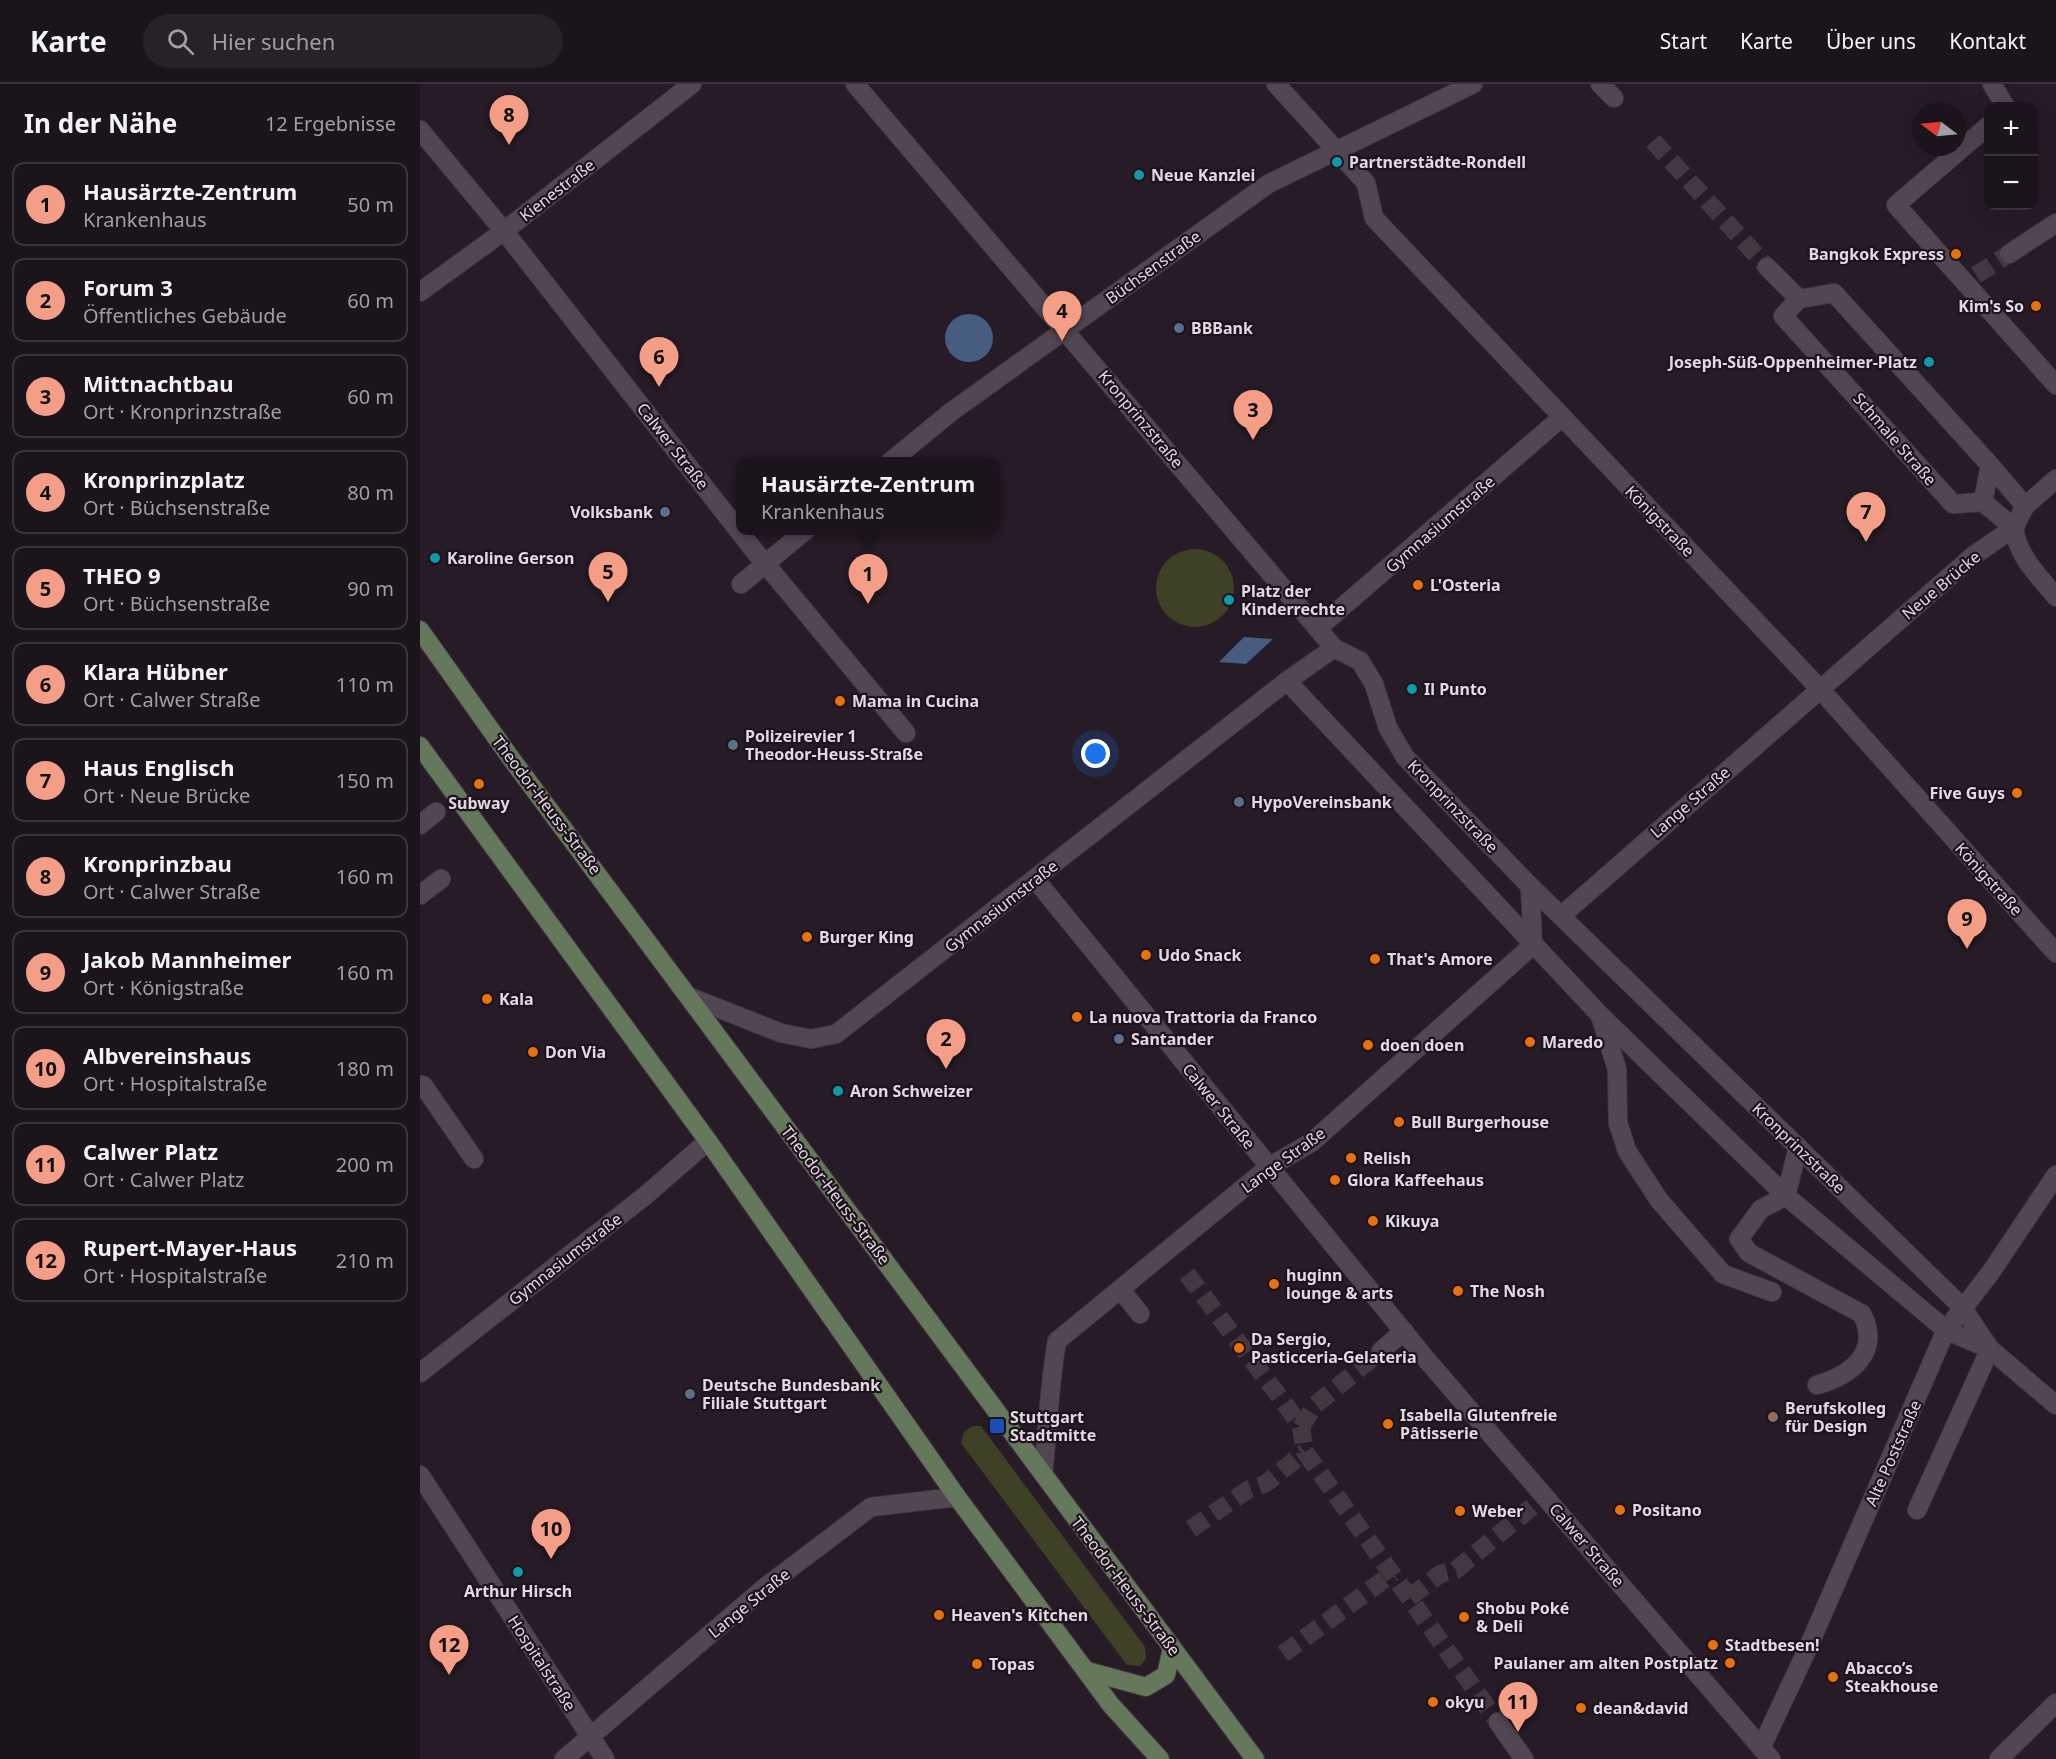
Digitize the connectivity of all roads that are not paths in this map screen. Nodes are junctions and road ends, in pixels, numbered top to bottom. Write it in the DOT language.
graph roads {
  1 [pos="692,84"];
  2 [pos="855,84"];
  3 [pos="1276,84"];
  4 [pos="1473,84"];
  5 [pos="1600,84"];
  6 [pos="1992,84"];
  7 [pos="1614,98"];
  8 [pos="2003,102"];
  9 [pos="420,130"];
  10 [pos="1984,130"];
  11 [pos="1338,152"];
  12 [pos="2056,223"];
  13 [pos="504,231"];
  14 [pos="2009,254"];
  15 [pos="1767,267"];
  16 [pos="420,292"];
  17 [pos="1799,299"];
  18 [pos="1066,331"];
  19 [pos="2056,385"];
  20 [pos="1561,418"];
  21 [pos="896,457"];
  22 [pos="1990,465"];
  23 [pos="2056,479"];
  24 [pos="1983,502"];
  25 [pos="2025,506"];
  26 [pos="736,525"];
  27 [pos="2014,528"];
  28 [pos="744,535"];
  29 [pos="801,535"];
  30 [pos="766,563"];
  31 [pos="741,584"];
  32 [pos="2056,597"];
  33 [pos="1318,628"];
  34 [pos="420,630"];
  35 [pos="1334,648"];
  36 [pos="1287,681"];
  37 [pos="1820,689"];
  38 [pos="906,733"];
  39 [pos="420,746"];
  40 [pos="436,812"];
  41 [pos="420,825"];
  42 [pos="441,879"];
  43 [pos="1035,879"];
  44 [pos="1530,886"];
  45 [pos="420,895"];
  46 [pos="1561,916"];
  47 [pos="1533,945"];
  48 [pos="2056,953"];
  49 [pos="690,996"];
  50 [pos="1600,1015"];
  51 [pos="420,1087"];
  52 [pos="708,1142"];
  53 [pos="1798,1147"];
  54 [pos="474,1159"];
  55 [pos="1269,1167"];
  56 [pos="2056,1175"];
  57 [pos="1786,1196"];
  58 [pos="1121,1290"];
  59 [pos="1772,1292"];
  60 [pos="1962,1307"];
  61 [pos="1140,1314"];
  62 [pos="1946,1330"];
  63 [pos="1404,1331"];
  64 [pos="1990,1348"];
  65 [pos="1380,1351"];
  66 [pos="420,1373"];
  67 [pos="1817,1385"];
  68 [pos="2056,1405"];
  69 [pos="1043,1474"];
  70 [pos="420,1476"];
  71 [pos="957,1497"];
  72 [pos="1917,1510"];
  73 [pos="1172,1648"];
  74 [pos="1087,1671"];
  75 [pos="2056,1703"];
  76 [pos="1498,1722"];
  77 [pos="590,1737"];
  78 [pos="1766,1753"];
  79 [pos="564,1759"];
  80 [pos="605,1759"];
  81 [pos="1160,1759"];
  82 [pos="1255,1759"];
  83 [pos="1524,1759"];
  84 [pos="1999,1759"];
  1 -- 13 [label="street, Kienestraße"];
  2 -- 18 [label="street, Kronprinzstraße"];
  3 -- 11 [label="street, Königstraße"];
  4 -- 11 [label="street, Büchsenstraße"];
  5 -- 7 [label="street"];
  6 -- 8 [label="street"];
  9 -- 13 [label="street, Calwer Straße"];
  10 -- 19 [label="street"];
  11 -- 18 [label="street, Büchsenstraße"];
  11 -- 20 [label="street, Königstraße"];
  12 -- 14 [label="street"];
  13 -- 16 [label="street, Kienestraße"];
  13 -- 26 [label="street, Calwer Straße"];
  15 -- 17 [label="street"];
  17 -- 22 [label="street"];
  17 -- 24 [label="street, Schmale Straße"];
  18 -- 21 [label="street, Büchsenstraße"];
  18 -- 33 [label="street, Kronprinzstraße"];
  20 -- 33 [label="street, Gymnasiumstraße"];
  20 -- 37 [label="street, Königstraße"];
  22 -- 24 [label="street"];
  22 -- 25 [label="street"];
  23 -- 25 [label="street, Neue Brücke"];
  24 -- 27 [label="street"];
  25 -- 27 [label="street, Neue Brücke"];
  27 -- 32 [label="street"];
  27 -- 37 [label="street, Neue Brücke"];
  28 -- 30 [label="street, Calwer Straße"];
  29 -- 30 [label="street"];
  30 -- 31 [label="street"];
  30 -- 38 [label="street, Calwer Straße"];
  33 -- 35 [label="street, Kronprinzstraße"];
  34 -- 49 [label="main road, Theodor-Heuss-Straße"];
  35 -- 36 [label="street, Gymnasiumstraße"];
  35 -- 44 [label="street, Kronprinzstraße"];
  36 -- 43 [label="street, Gymnasiumstraße"];
  36 -- 47 [label="street, Kronprinzstraße"];
  37 -- 46 [label="street, Lange Straße"];
  37 -- 48 [label="street, Königstraße"];
  39 -- 52 [label="main road"];
  40 -- 41 [label="street"];
  42 -- 45 [label="street"];
  43 -- 49 [label="street, Gymnasiumstraße"];
  43 -- 55 [label="street, Calwer Straße"];
  44 -- 46 [label="street, Kronprinzstraße"];
  44 -- 47 [label="street"];
  46 -- 53 [label="street, Kronprinzstraße"];
  47 -- 50 [label="street, Kronprinzstraße"];
  47 -- 55 [label="street, Lange Straße"];
  49 -- 69 [label="main road, Theodor-Heuss-Straße"];
  50 -- 57 [label="street, Kronprinzstraße"];
  50 -- 59 [label="street"];
  51 -- 54 [label="street"];
  52 -- 66 [label="street, Gymnasiumstraße"];
  52 -- 71 [label="main road"];
  53 -- 57 [label="street"];
  53 -- 60 [label="street, Kronprinzstraße"];
  55 -- 58 [label="street, Lange Straße"];
  55 -- 63 [label="street, Calwer Straße"];
  56 -- 60 [label="street, Alte Poststraße"];
  57 -- 62 [label="street, Kronprinzstraße"];
  57 -- 67 [label="street"];
  58 -- 61 [label="street"];
  58 -- 69 [label="street, Lange Straße"];
  60 -- 62 [label="street, Alte Poststraße"];
  60 -- 64 [label="street, Kronprinzstraße"];
  62 -- 64 [label="street, Kronprinzstraße"];
  62 -- 78 [label="street, Alte Poststraße"];
  63 -- 65 [label="street"];
  63 -- 78 [label="street, Calwer Straße"];
  64 -- 68 [label="street, Kronprinzstraße"];
  64 -- 72 [label="street"];
  69 -- 73 [label="main road, Theodor-Heuss-Straße"];
  70 -- 77 [label="street, Hospitalstraße"];
  71 -- 74 [label="main road"];
  71 -- 77 [label="street, Lange Straße"];
  73 -- 74 [label="main road"];
  73 -- 82 [label="main road, Theodor-Heuss-Straße"];
  74 -- 81 [label="main road"];
  75 -- 84 [label="street"];
  76 -- 83 [label="street"];
  77 -- 79 [label="street, Lange Straße"];
  77 -- 80 [label="street, Hospitalstraße"];
}
